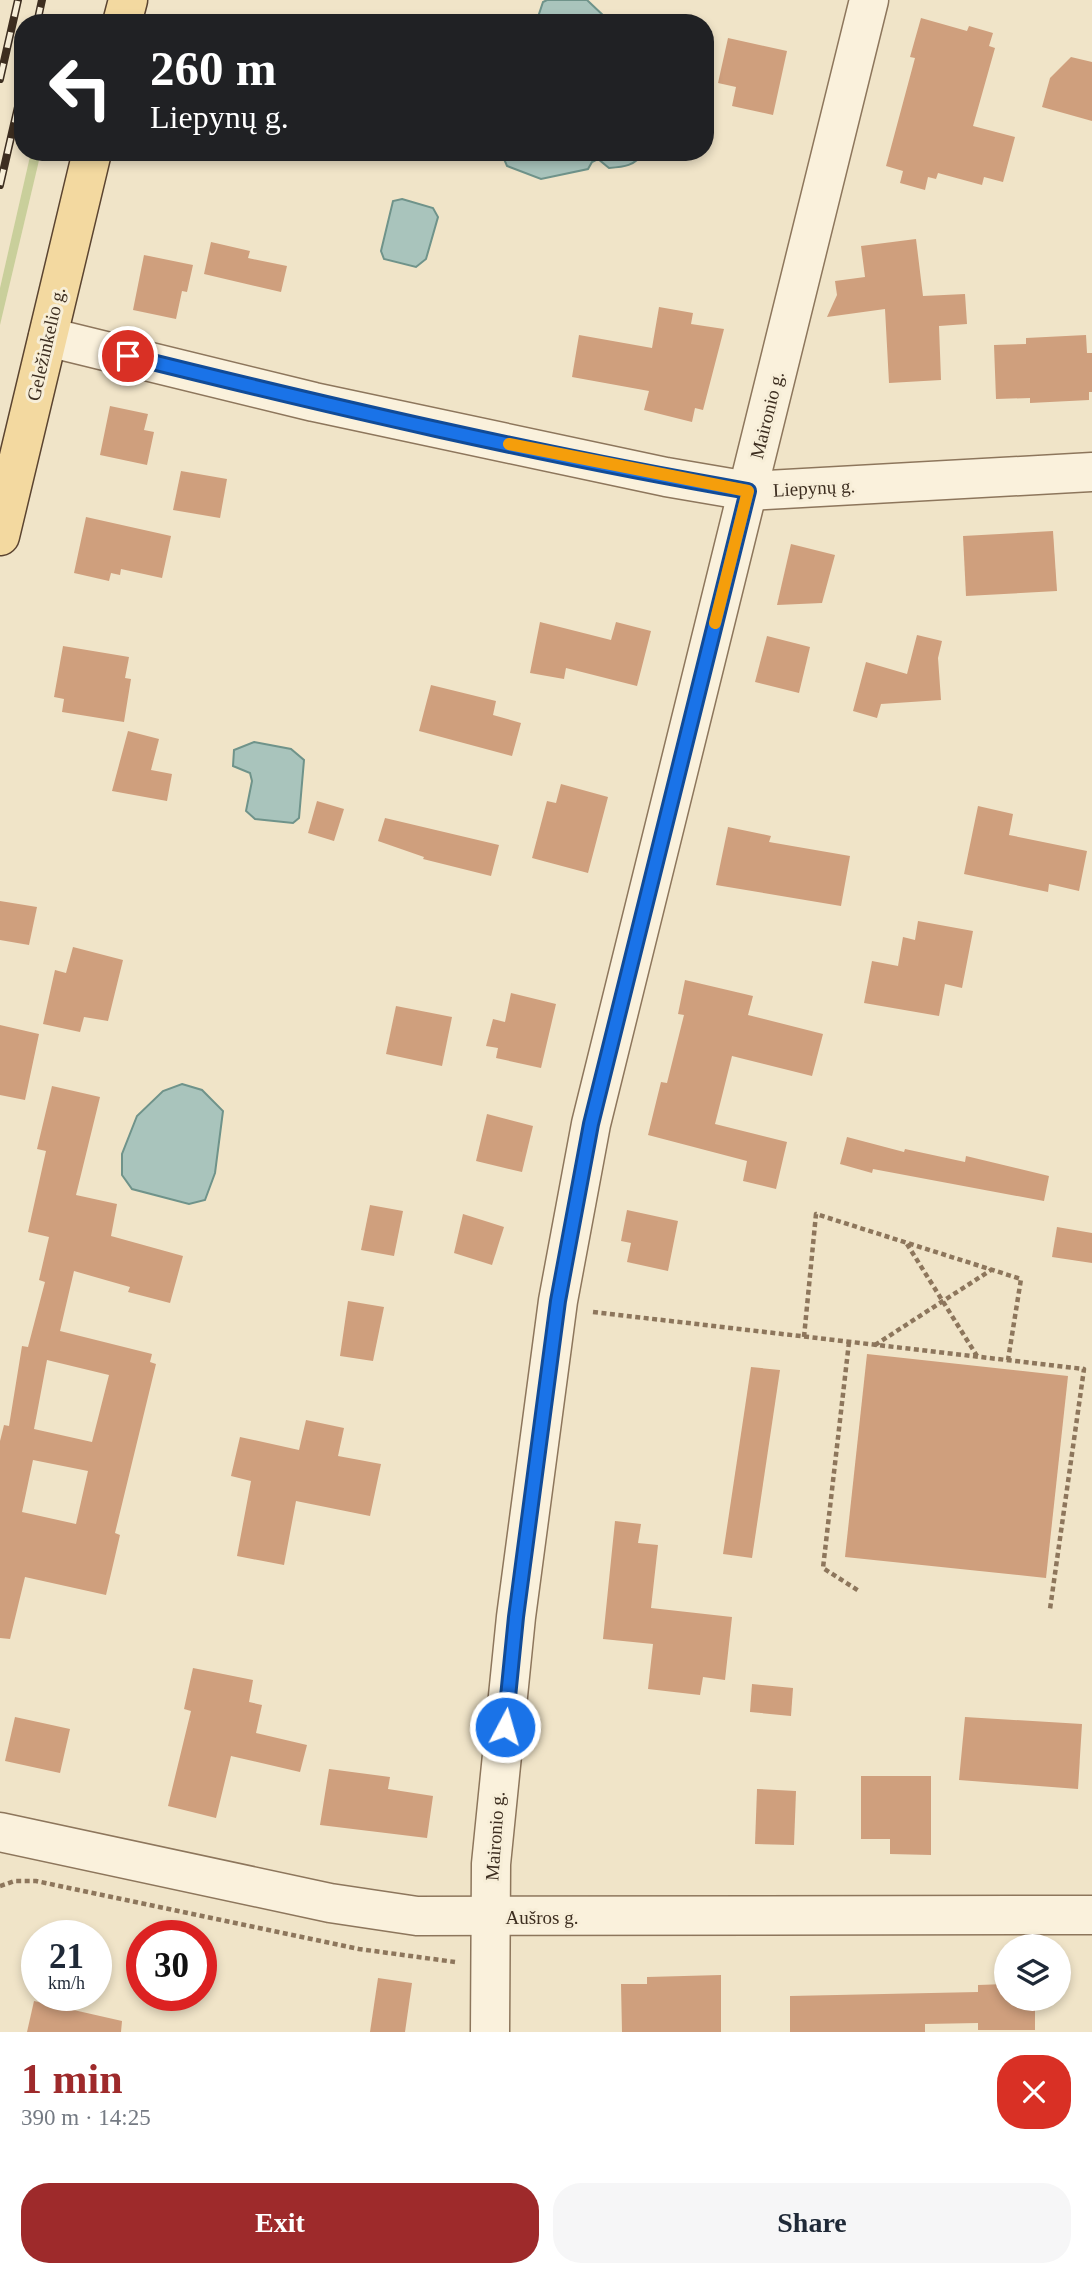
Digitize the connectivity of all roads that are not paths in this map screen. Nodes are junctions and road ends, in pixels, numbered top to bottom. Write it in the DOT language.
graph roads {
  1 [pos="869,0"];
  2 [pos="90,161"];
  3 [pos="48,337"];
  4 [pos="1092,472"];
  5 [pos="748,491"];
  6 [pos="0,536"];
  7 [pos="0,1832"];
  8 [pos="1092,1915"];
  9 [pos="491,1917"];
  10 [pos="490,2032"];
  1 -- 5 [label="street, Maironio g."];
  2 -- 3 [label="main road, Geležinkelio g."];
  3 -- 5 [label="street, Liepynų g."];
  3 -- 6 [label="main road, Geležinkelio g."];
  4 -- 5 [label="street, Liepynų g."];
  5 -- 9 [label="street, Maironio g."];
  7 -- 9 [label="street, Aušros g."];
  8 -- 9 [label="street, Aušros g."];
  9 -- 10 [label="street, Maironio g."];
}
